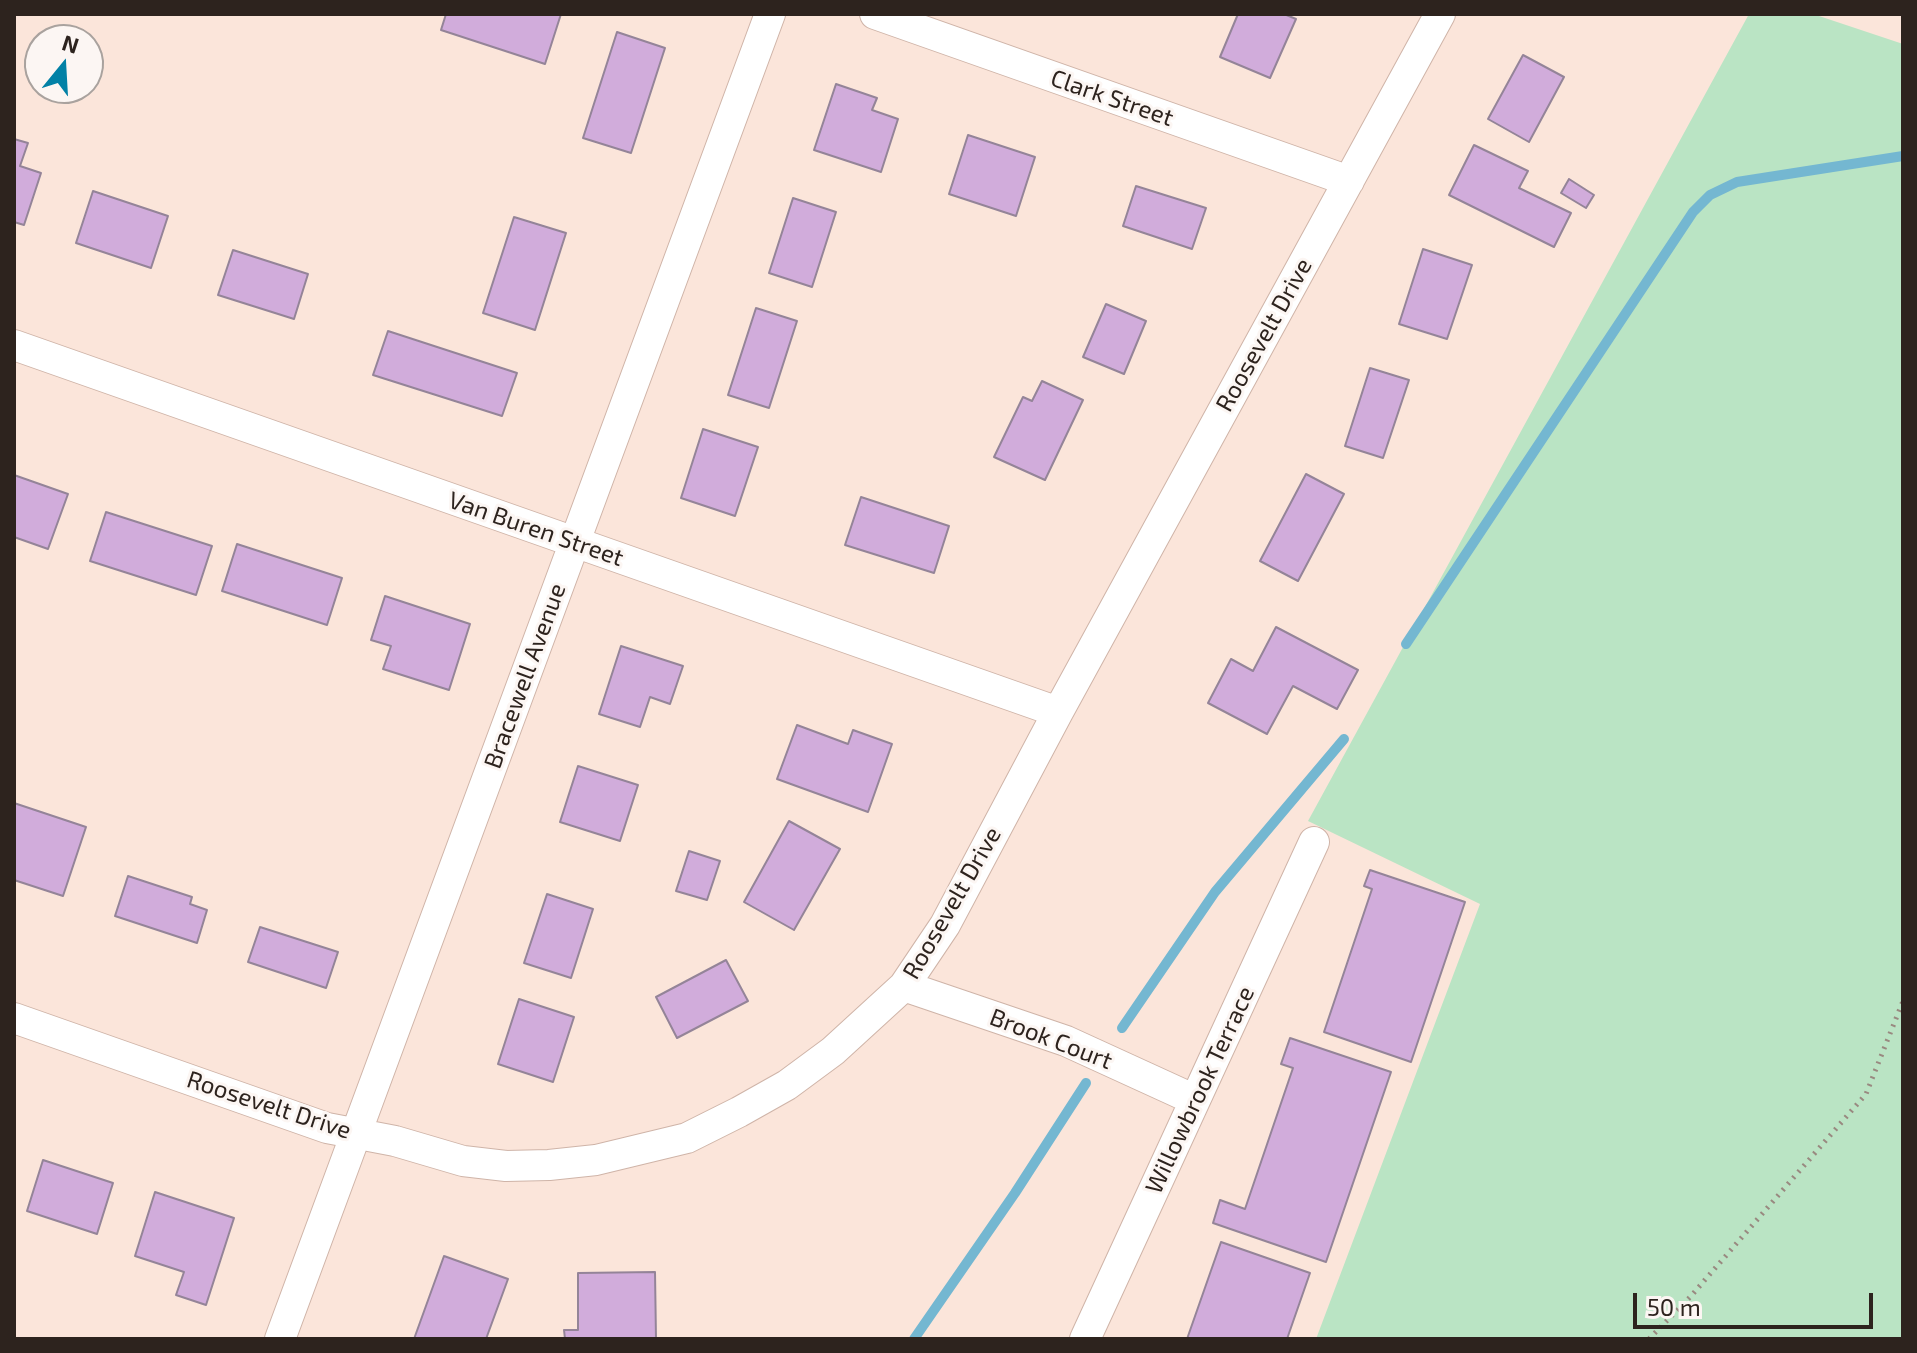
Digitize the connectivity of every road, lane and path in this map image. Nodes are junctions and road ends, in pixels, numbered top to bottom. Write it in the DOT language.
graph roads {
  1 [pos="770,14"];
  2 [pos="875,14"];
  3 [pos="1440,14"];
  4 [pos="1349,181"];
  5 [pos="14,345"];
  6 [pos="574,542"];
  7 [pos="1058,712"];
  8 [pos="1314,842"];
  9 [pos="904,986"];
  10 [pos="1903,1001"];
  11 [pos="14,1018"];
  12 [pos="1195,1100"];
  13 [pos="356,1134"];
  14 [pos="280,1339"];
  15 [pos="1085,1339"];
  16 [pos="1649,1339"];
  1 -- 6 [label="street, Bracewell Avenue"];
  2 -- 4 [label="street, Clark Street"];
  3 -- 4 [label="street, Roosevelt Drive"];
  4 -- 7 [label="street, Roosevelt Drive"];
  5 -- 6 [label="street, Van Buren Street"];
  6 -- 7 [label="street, Van Buren Street"];
  6 -- 13 [label="street, Bracewell Avenue"];
  7 -- 9 [label="street, Roosevelt Drive"];
  8 -- 12 [label="street, Willowbrook Terrace"];
  9 -- 12 [label="street, Brook Court"];
  9 -- 13 [label="street, Roosevelt Drive"];
  10 -- 16 [label="path"];
  11 -- 13 [label="street, Roosevelt Drive"];
  12 -- 15 [label="street, Willowbrook Terrace"];
  13 -- 14 [label="street, Bracewell Avenue"];
}
